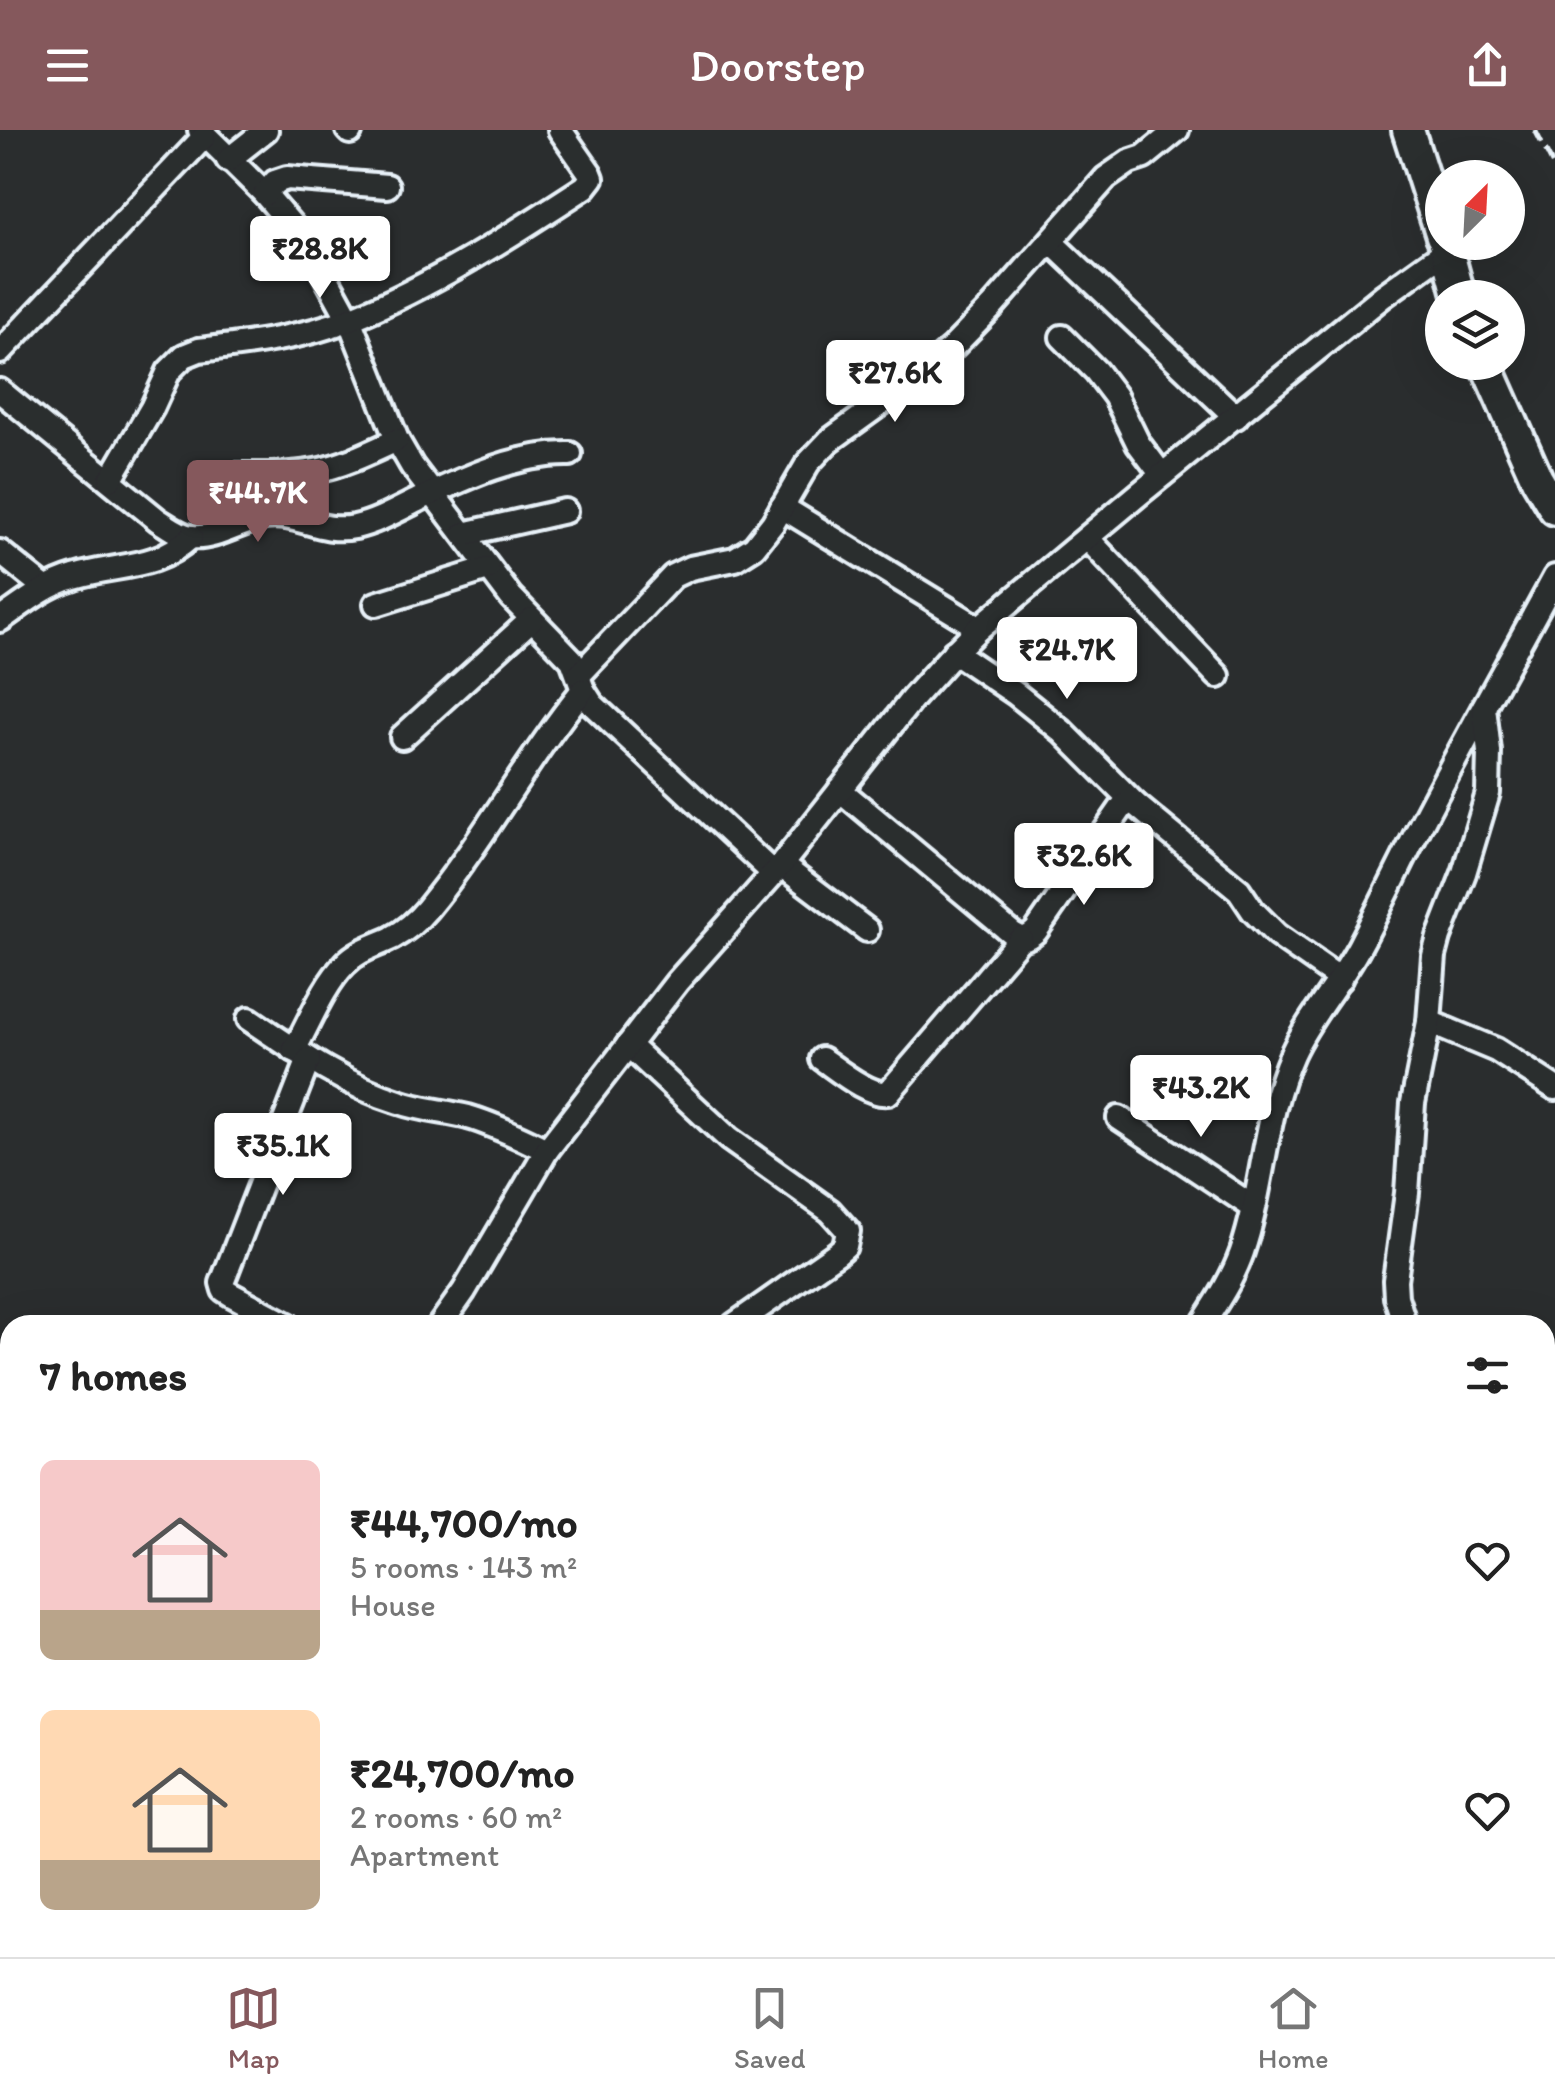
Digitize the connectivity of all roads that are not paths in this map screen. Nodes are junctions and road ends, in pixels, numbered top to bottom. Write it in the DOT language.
graph roads {
  1 [pos="266,130"];
  2 [pos="560,130"];
  3 [pos="1177,130"];
  4 [pos="1408,130"];
  5 [pos="202,133"];
  6 [pos="228,160"];
  7 [pos="1425,182"];
  8 [pos="386,186"];
  9 [pos="265,194"];
  10 [pos="1051,242"];
  11 [pos="1425,260"];
  12 [pos="348,320"];
  13 [pos="1062,337"];
  14 [pos="0,352"];
  15 [pos="1493,380"];
  16 [pos="0,391"];
  17 [pos="1236,417"];
  18 [pos="397,440"];
  19 [pos="570,454"];
  20 [pos="227,475"];
  21 [pos="1162,475"];
  22 [pos="110,480"];
  23 [pos="434,493"];
  24 [pos="782,506"];
  25 [pos="1555,509"];
  26 [pos="564,511"];
  27 [pos="464,534"];
  28 [pos="191,537"];
  29 [pos="1087,538"];
  30 [pos="0,552"];
  31 [pos="488,569"];
  32 [pos="1555,577"];
  33 [pos="45,588"];
  34 [pos="376,604"];
  35 [pos="532,618"];
  36 [pos="0,620"];
  37 [pos="980,628"];
  38 [pos="954,652"];
  39 [pos="1218,676"];
  40 [pos="581,682"];
  41 [pos="1484,706"];
  42 [pos="402,737"];
  43 [pos="840,790"];
  44 [pos="1136,804"];
  45 [pos="777,869"];
  46 [pos="867,930"];
  47 [pos="1020,938"];
  48 [pos="1340,978"];
  49 [pos="249,1019"];
  50 [pos="1429,1022"];
  51 [pos="628,1045"];
  52 [pos="302,1054"];
  53 [pos="822,1059"];
  54 [pos="1555,1088"];
  55 [pos="1120,1118"];
  56 [pos="547,1150"];
  57 [pos="1254,1207"];
  58 [pos="270,1315"];
  59 [pos="447,1315"];
  60 [pos="748,1315"];
  61 [pos="1208,1315"];
  62 [pos="1402,1315"];
  1 -- 6 [label="street"];
  2 -- 12 [label="street"];
  3 -- 10 [label="street"];
  4 -- 7 [label="main road"];
  5 -- 6 [label="street"];
  5 -- 14 [label="street"];
  6 -- 9 [label="street"];
  8 -- 9 [label="street"];
  9 -- 12 [label="street"];
  10 -- 17 [label="street"];
  10 -- 24 [label="street"];
  11 -- 17 [label="street"];
  12 -- 18 [label="street"];
  12 -- 22 [label="street"];
  13 -- 21 [label="street"];
  15 -- 25 [label="main road"];
  16 -- 22 [label="street"];
  17 -- 21 [label="street"];
  18 -- 20 [label="street"];
  18 -- 23 [label="street"];
  19 -- 23 [label="street"];
  21 -- 29 [label="street"];
  22 -- 28 [label="street"];
  23 -- 27 [label="street"];
  23 -- 28 [label="street"];
  24 -- 37 [label="street"];
  24 -- 40 [label="street"];
  26 -- 27 [label="street"];
  27 -- 31 [label="street"];
  28 -- 33 [label="street"];
  29 -- 37 [label="street"];
  29 -- 39 [label="street"];
  30 -- 33 [label="street"];
  31 -- 34 [label="street"];
  31 -- 35 [label="street"];
  32 -- 41 [label="street"];
  33 -- 36 [label="street"];
  35 -- 40 [label="street"];
  35 -- 42 [label="street"];
  37 -- 38 [label="street"];
  38 -- 43 [label="street"];
  38 -- 44 [label="street"];
  40 -- 45 [label="street"];
  40 -- 52 [label="street"];
  41 -- 48 [label="street"];
  41 -- 50 [label="street"];
  43 -- 45 [label="street"];
  43 -- 47 [label="street"];
  44 -- 47 [label="street"];
  44 -- 48 [label="street"];
  45 -- 46 [label="street"];
  45 -- 51 [label="street"];
  47 -- 53 [label="street"];
  48 -- 57 [label="street"];
  49 -- 52 [label="street"];
  50 -- 54 [label="street"];
  50 -- 62 [label="street"];
  51 -- 56 [label="street"];
  51 -- 60 [label="street"];
  52 -- 56 [label="street"];
  52 -- 58 [label="street"];
  55 -- 57 [label="street"];
  56 -- 59 [label="street"];
  57 -- 61 [label="street"];
}
